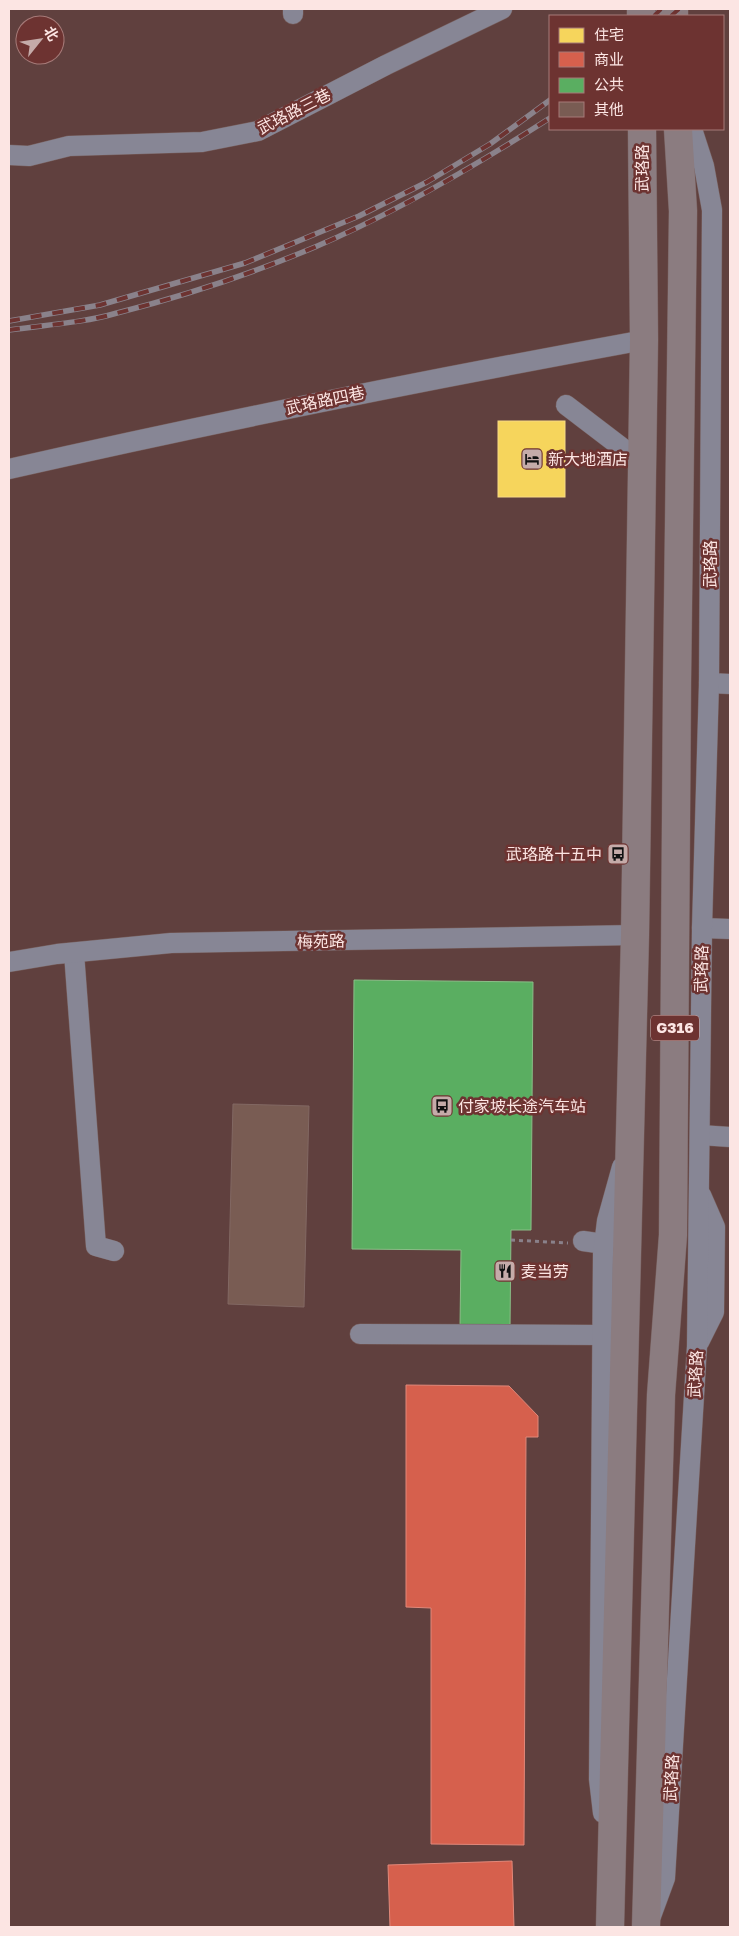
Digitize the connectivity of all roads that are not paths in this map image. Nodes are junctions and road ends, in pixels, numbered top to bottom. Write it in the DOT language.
graph roads {
  1 [pos="502,9"];
  2 [pos="642,130"];
  3 [pos="678,130"];
  4 [pos="692,130"];
  5 [pos="9,155"];
  6 [pos="721,210"];
  7 [pos="683,211"];
  8 [pos="644,340"];
  9 [pos="566,405"];
  10 [pos="642,463"];
  11 [pos="9,469"];
  12 [pos="709,683"];
  13 [pos="730,684"];
  14 [pos="702,928"];
  15 [pos="730,929"];
  16 [pos="634,935"];
  17 [pos="74,953"];
  18 [pos="9,962"];
  19 [pos="700,1135"];
  20 [pos="630,1136"];
  21 [pos="730,1138"];
  22 [pos="578,1243"];
  23 [pos="604,1244"];
  24 [pos="114,1251"];
  25 [pos="360,1334"];
  26 [pos="602,1335"];
  27 [pos="610,1871"];
  28 [pos="610,1927"];
  29 [pos="647,1927"];
  1 -- 5 [label="street, 武珞路三巷"];
  2 -- 8 [label="highway, 武珞路 / G316"];
  3 -- 7 [label="highway, 武珞路 / G316"];
  4 -- 6 [label="street, 武珞路"];
  6 -- 7 [label="street"];
  6 -- 12 [label="street, 武珞路"];
  7 -- 29 [label="highway, 武珞路 / G316"];
  8 -- 10 [label="highway, 武珞路 / G316"];
  8 -- 11 [label="street, 武珞路四巷"];
  9 -- 10 [label="street"];
  10 -- 16 [label="highway, 武珞路 / G316"];
  12 -- 13 [label="street"];
  12 -- 14 [label="street, 武珞路"];
  14 -- 15 [label="street"];
  14 -- 19 [label="street, 武珞路"];
  16 -- 17 [label="street, 梅苑路"];
  16 -- 20 [label="highway, 武珞路 / G316"];
  17 -- 18 [label="street, 梅苑路"];
  17 -- 24 [label="street"];
  19 -- 21 [label="street"];
  19 -- 29 [label="street, 武珞路"];
  20 -- 23 [label="street, 武珞路"];
  20 -- 27 [label="highway, 武珞路 / G316"];
  22 -- 23 [label="street"];
  23 -- 26 [label="street, 武珞路"];
  25 -- 26 [label="street"];
  26 -- 27 [label="street, 武珞路"];
  27 -- 28 [label="highway, 武珞路 / G316"];
}
